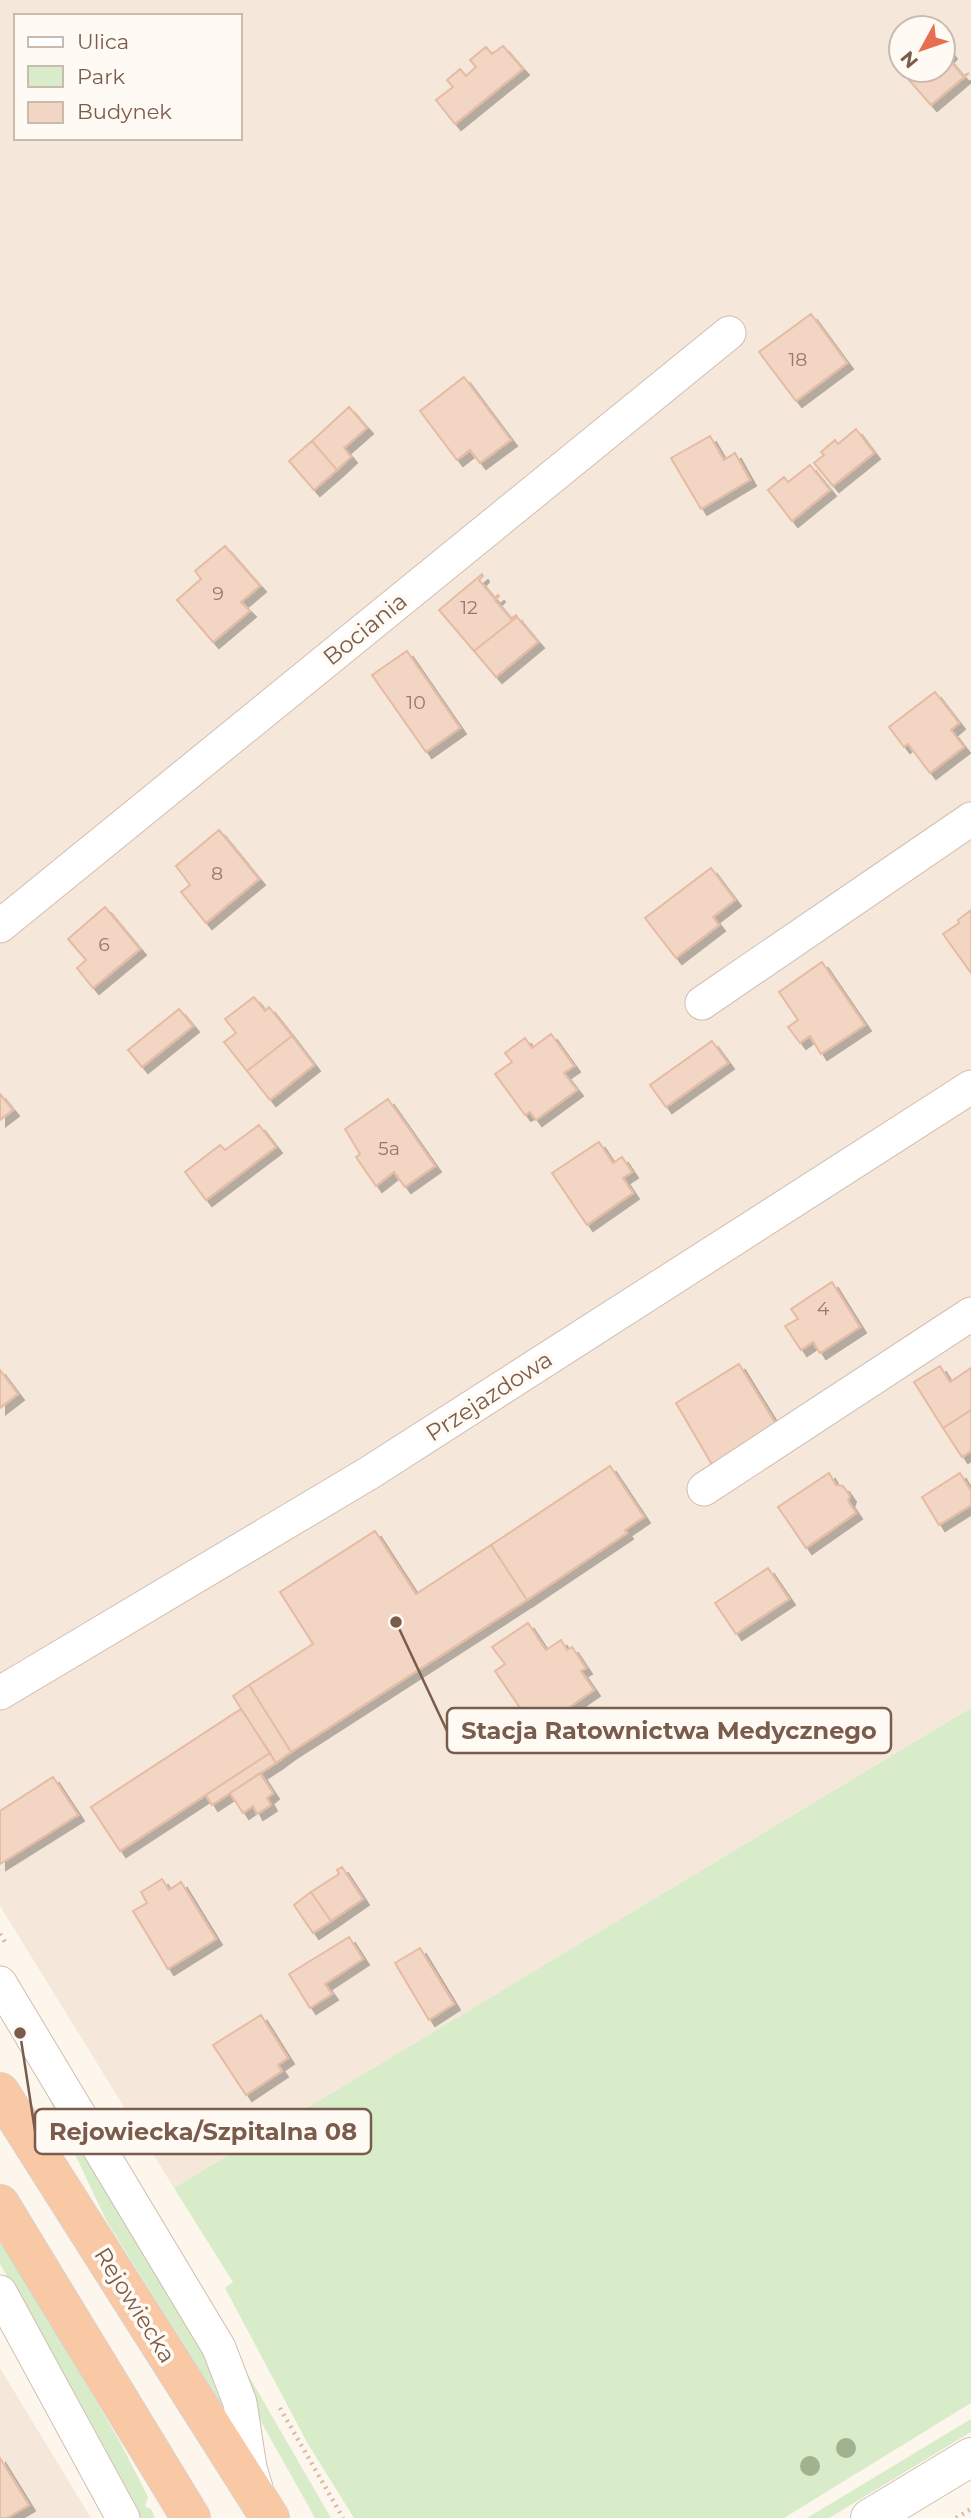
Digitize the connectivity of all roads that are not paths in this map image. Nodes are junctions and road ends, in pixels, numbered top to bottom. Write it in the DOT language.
graph roads {
  1 [pos="729,333"];
  2 [pos="971,819"];
  3 [pos="0,926"];
  4 [pos="702,1003"];
  5 [pos="971,1087"];
  6 [pos="971,1314"];
  7 [pos="704,1489"];
  8 [pos="0,1693"];
  9 [pos="0,1983"];
  10 [pos="0,2092"];
  11 [pos="0,2204"];
  12 [pos="0,2292"];
  13 [pos="971,2457"];
  14 [pos="265,2511"];
  15 [pos="123,2518"];
  16 [pos="191,2518"];
  17 [pos="870,2518"];
  1 -- 3 [label="street, Bociania"];
  2 -- 4 [label="street"];
  5 -- 8 [label="street, Przejazdowa"];
  6 -- 7 [label="street"];
  9 -- 14 [label="street"];
  10 -- 14 [label="highway, Rejowiecka"];
  11 -- 16 [label="highway"];
  12 -- 15 [label="street"];
  13 -- 17 [label="street"];
}
